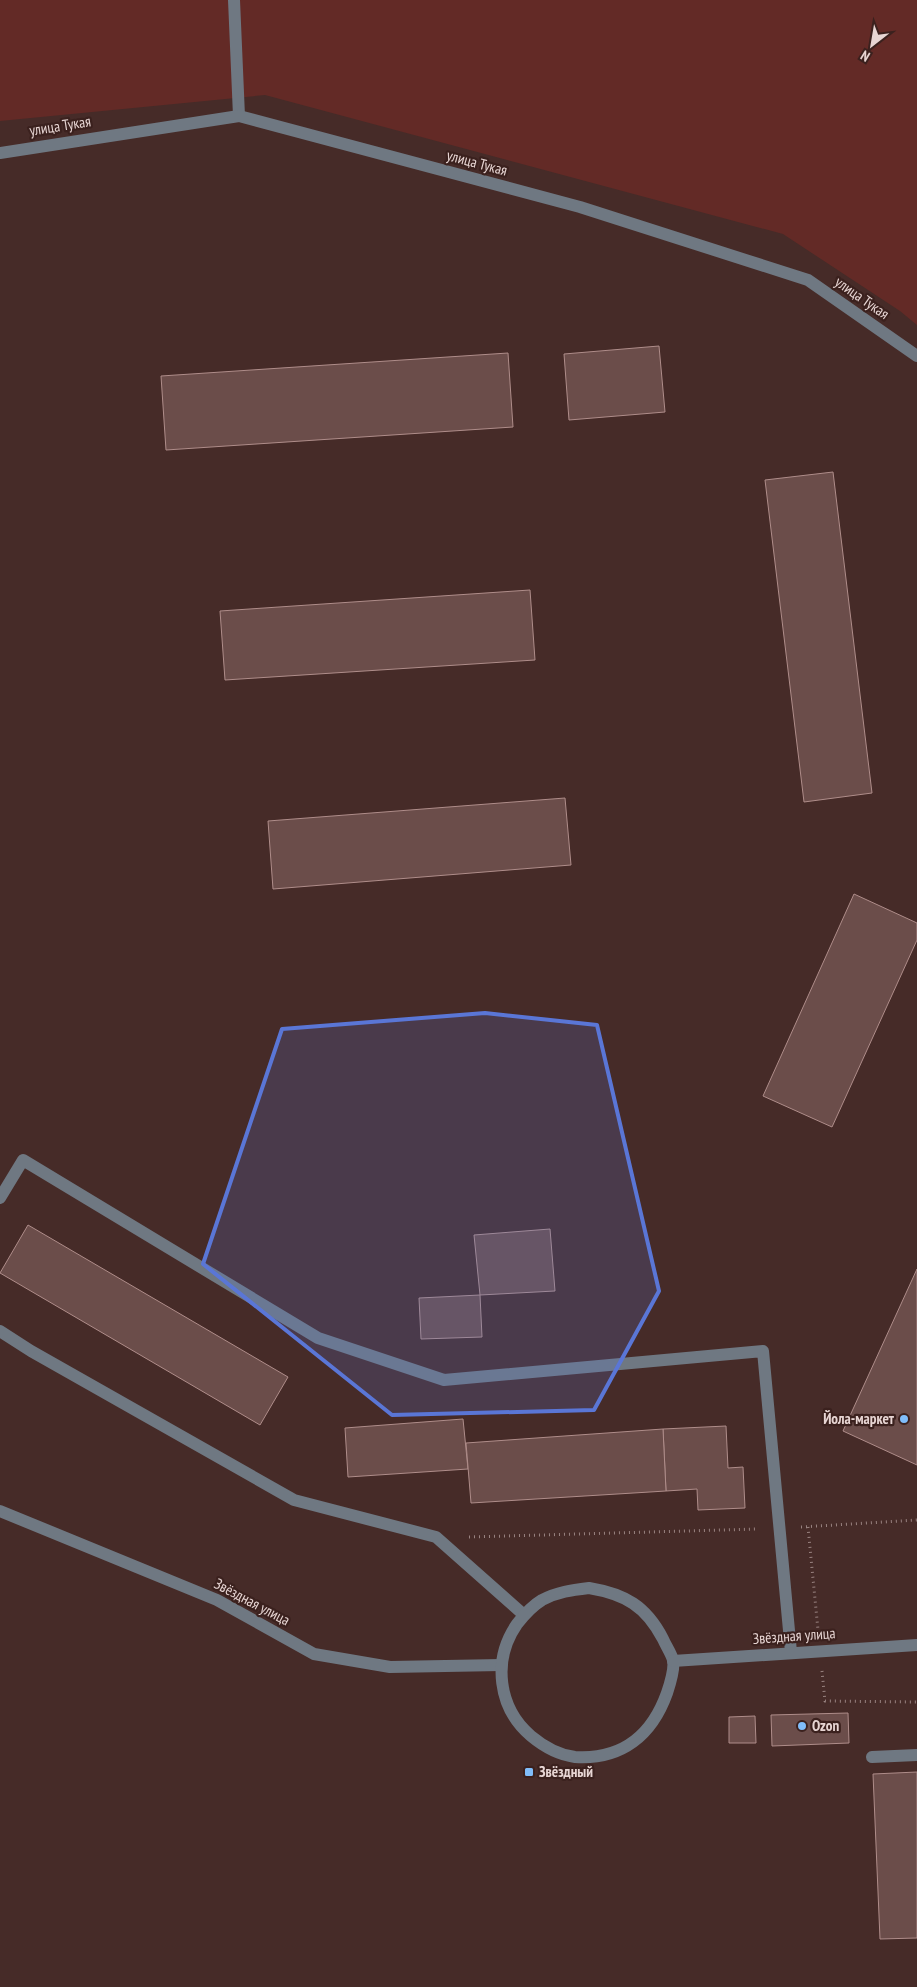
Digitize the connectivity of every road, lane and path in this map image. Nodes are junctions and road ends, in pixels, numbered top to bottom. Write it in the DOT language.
graph roads {
  1 [pos="234,0"];
  2 [pos="239,116"];
  3 [pos="0,153"];
  4 [pos="917,356"];
  5 [pos="0,1198"];
  6 [pos="0,1331"];
  7 [pos="0,1511"];
  8 [pos="917,1520"];
  9 [pos="808,1527"];
  10 [pos="780,1529"];
  11 [pos="436,1537"];
  12 [pos="524,1615"];
  13 [pos="917,1645"];
  14 [pos="820,1650"];
  15 [pos="791,1652"];
  16 [pos="673,1661"];
  17 [pos="501,1665"];
  18 [pos="917,1702"];
  19 [pos="917,1755"];
  20 [pos="872,1757"];
  1 -- 2 [label="street"];
  2 -- 3 [label="street, улица Тукая"];
  2 -- 4 [label="street, улица Тукая"];
  5 -- 10 [label="street"];
  6 -- 11 [label="street"];
  7 -- 17 [label="street, Звёздная улица"];
  8 -- 9 [label="path"];
  9 -- 10 [label="path"];
  9 -- 14 [label="path"];
  10 -- 11 [label="path"];
  10 -- 15 [label="street"];
  11 -- 12 [label="street"];
  12 -- 16 [label="street"];
  12 -- 17 [label="street"];
  13 -- 14 [label="street, Звёздная улица"];
  14 -- 15 [label="street, Звёздная улица"];
  14 -- 18 [label="path"];
  15 -- 16 [label="street, Звёздная улица"];
  16 -- 17 [label="street"];
  19 -- 20 [label="street"];
}
